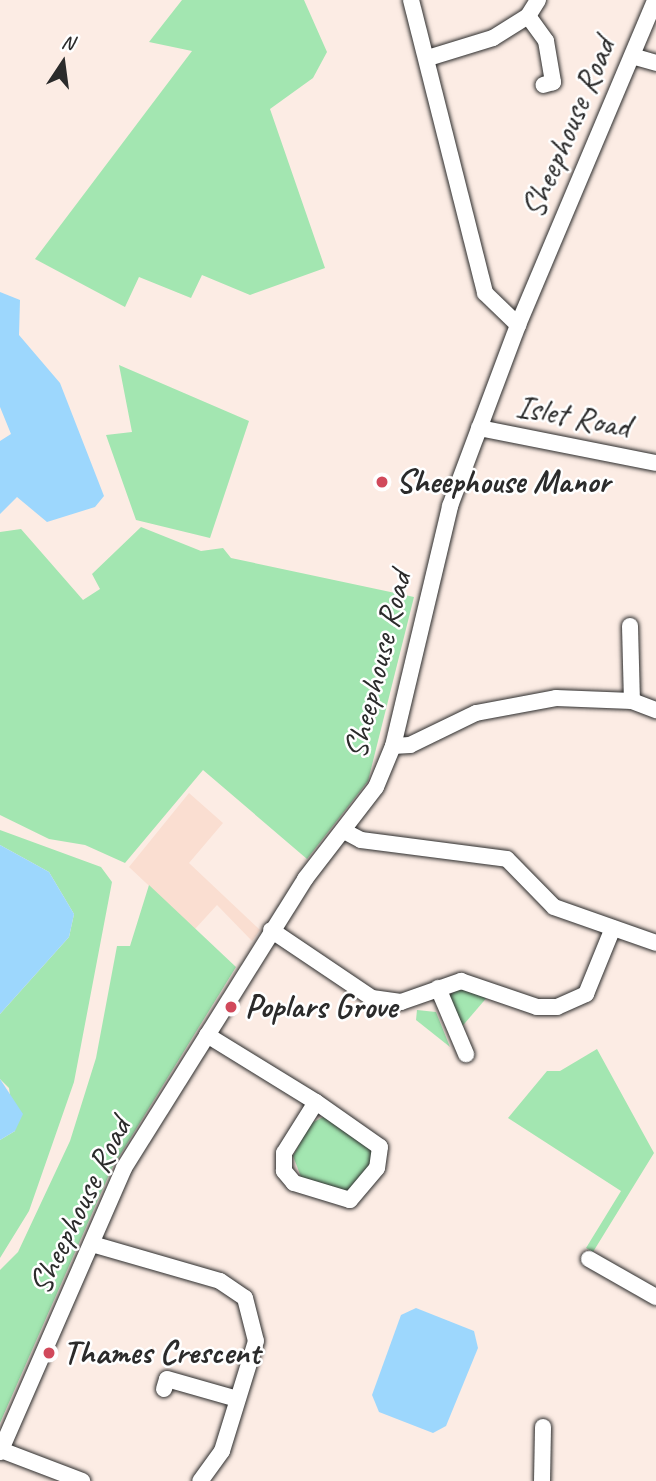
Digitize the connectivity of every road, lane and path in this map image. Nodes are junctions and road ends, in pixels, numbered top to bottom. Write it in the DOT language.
graph roads {
  1 [pos="411,0"];
  2 [pos="538,0"];
  3 [pos="656,0"];
  4 [pos="528,16"];
  5 [pos="632,56"];
  6 [pos="428,58"];
  7 [pos="656,63"];
  8 [pos="551,86"];
  9 [pos="518,325"];
  10 [pos="479,428"];
  11 [pos="656,464"];
  12 [pos="630,626"];
  13 [pos="632,701"];
  14 [pos="656,710"];
  15 [pos="393,746"];
  16 [pos="344,831"];
  17 [pos="612,928"];
  18 [pos="271,930"];
  19 [pos="656,943"];
  20 [pos="438,988"];
  21 [pos="207,1035"];
  22 [pos="466,1054"];
  23 [pos="316,1102"];
  24 [pos="92,1244"];
  25 [pos="589,1259"];
  26 [pos="656,1297"];
  27 [pos="164,1381"];
  28 [pos="237,1399"];
  29 [pos="543,1427"];
  30 [pos="0,1451"];
  31 [pos="82,1481"];
  32 [pos="200,1481"];
  33 [pos="542,1481"];
  1 -- 6 [label="street"];
  2 -- 4 [label="street"];
  3 -- 5 [label="street, Sheephouse Road"];
  4 -- 6 [label="street"];
  4 -- 8 [label="street"];
  5 -- 7 [label="street"];
  5 -- 9 [label="street, Sheephouse Road"];
  6 -- 9 [label="street"];
  9 -- 10 [label="street, Sheephouse Road"];
  10 -- 11 [label="street, Islet Road"];
  10 -- 15 [label="street, Sheephouse Road"];
  12 -- 13 [label="street"];
  13 -- 14 [label="street"];
  13 -- 15 [label="street"];
  15 -- 16 [label="street, Sheephouse Road"];
  16 -- 17 [label="street"];
  16 -- 18 [label="street, Sheephouse Road"];
  17 -- 19 [label="street"];
  17 -- 20 [label="street"];
  18 -- 20 [label="street"];
  18 -- 21 [label="street, Sheephouse Road"];
  20 -- 22 [label="street"];
  21 -- 23 [label="street"];
  21 -- 24 [label="street, Sheephouse Road"];
  23 -- 23 [label="street"];
  24 -- 28 [label="street"];
  24 -- 30 [label="street, Sheephouse Road"];
  25 -- 26 [label="street"];
  27 -- 28 [label="street"];
  28 -- 32 [label="street"];
  29 -- 33 [label="street"];
  30 -- 31 [label="street"];
}
